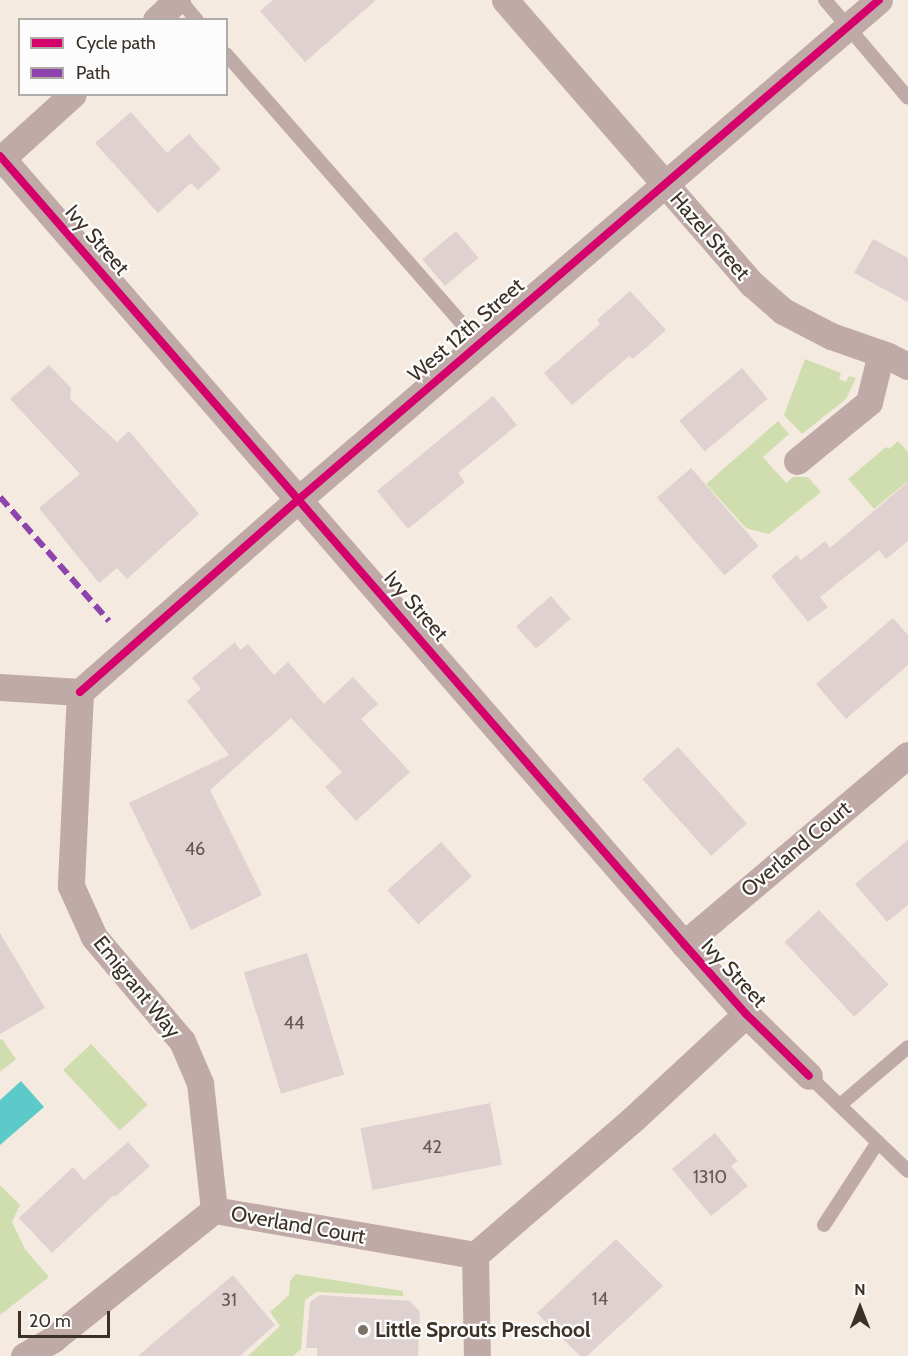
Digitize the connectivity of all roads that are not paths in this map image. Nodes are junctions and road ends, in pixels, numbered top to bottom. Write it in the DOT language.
graph roads {
  1 [pos="179,0"];
  2 [pos="505,0"];
  3 [pos="825,0"];
  4 [pos="879,0"];
  5 [pos="158,18"];
  6 [pos="195,18"];
  7 [pos="849,26"];
  8 [pos="228,56"];
  9 [pos="71,96"];
  10 [pos="908,98"];
  11 [pos="1,158"];
  12 [pos="664,183"];
  13 [pos="479,343"];
  14 [pos="881,353"];
  15 [pos="908,366"];
  16 [pos="797,461"];
  17 [pos="299,499"];
  18 [pos="0,687"];
  19 [pos="80,692"];
  20 [pos="908,755"];
  21 [pos="684,944"];
  22 [pos="746,1014"];
  23 [pos="908,1047"];
  24 [pos="809,1076"];
  25 [pos="840,1105"];
  26 [pos="878,1142"];
  27 [pos="908,1171"];
  28 [pos="214,1210"];
  29 [pos="824,1225"];
  30 [pos="475,1255"];
  31 [pos="24,1356"];
  32 [pos="477,1356"];
  1 -- 5 [label="street"];
  1 -- 6 [label="lane"];
  2 -- 12 [label="street, Hazel Street"];
  3 -- 7 [label="lane"];
  4 -- 7 [label="street, West 12th Street"];
  7 -- 10 [label="lane"];
  7 -- 12 [label="street, West 12th Street"];
  8 -- 13 [label="lane"];
  9 -- 11 [label="street"];
  11 -- 17 [label="street, Ivy Street"];
  12 -- 13 [label="street, West 12th Street"];
  12 -- 14 [label="street, Hazel Street"];
  13 -- 17 [label="street, West 12th Street"];
  14 -- 15 [label="street, Hazel Street"];
  14 -- 16 [label="street"];
  17 -- 19 [label="street, West 12th Street"];
  17 -- 21 [label="street, Ivy Street"];
  18 -- 19 [label="street"];
  19 -- 28 [label="street, Emigrant Way"];
  20 -- 21 [label="street, Overland Court"];
  21 -- 22 [label="street, Ivy Street"];
  22 -- 24 [label="street, Ivy Street"];
  22 -- 30 [label="street"];
  23 -- 25 [label="lane"];
  24 -- 25 [label="lane"];
  25 -- 26 [label="lane"];
  26 -- 27 [label="lane"];
  26 -- 29 [label="lane"];
  28 -- 30 [label="street, Overland Court"];
  28 -- 31 [label="street, Overland Court"];
  30 -- 32 [label="street"];
}
